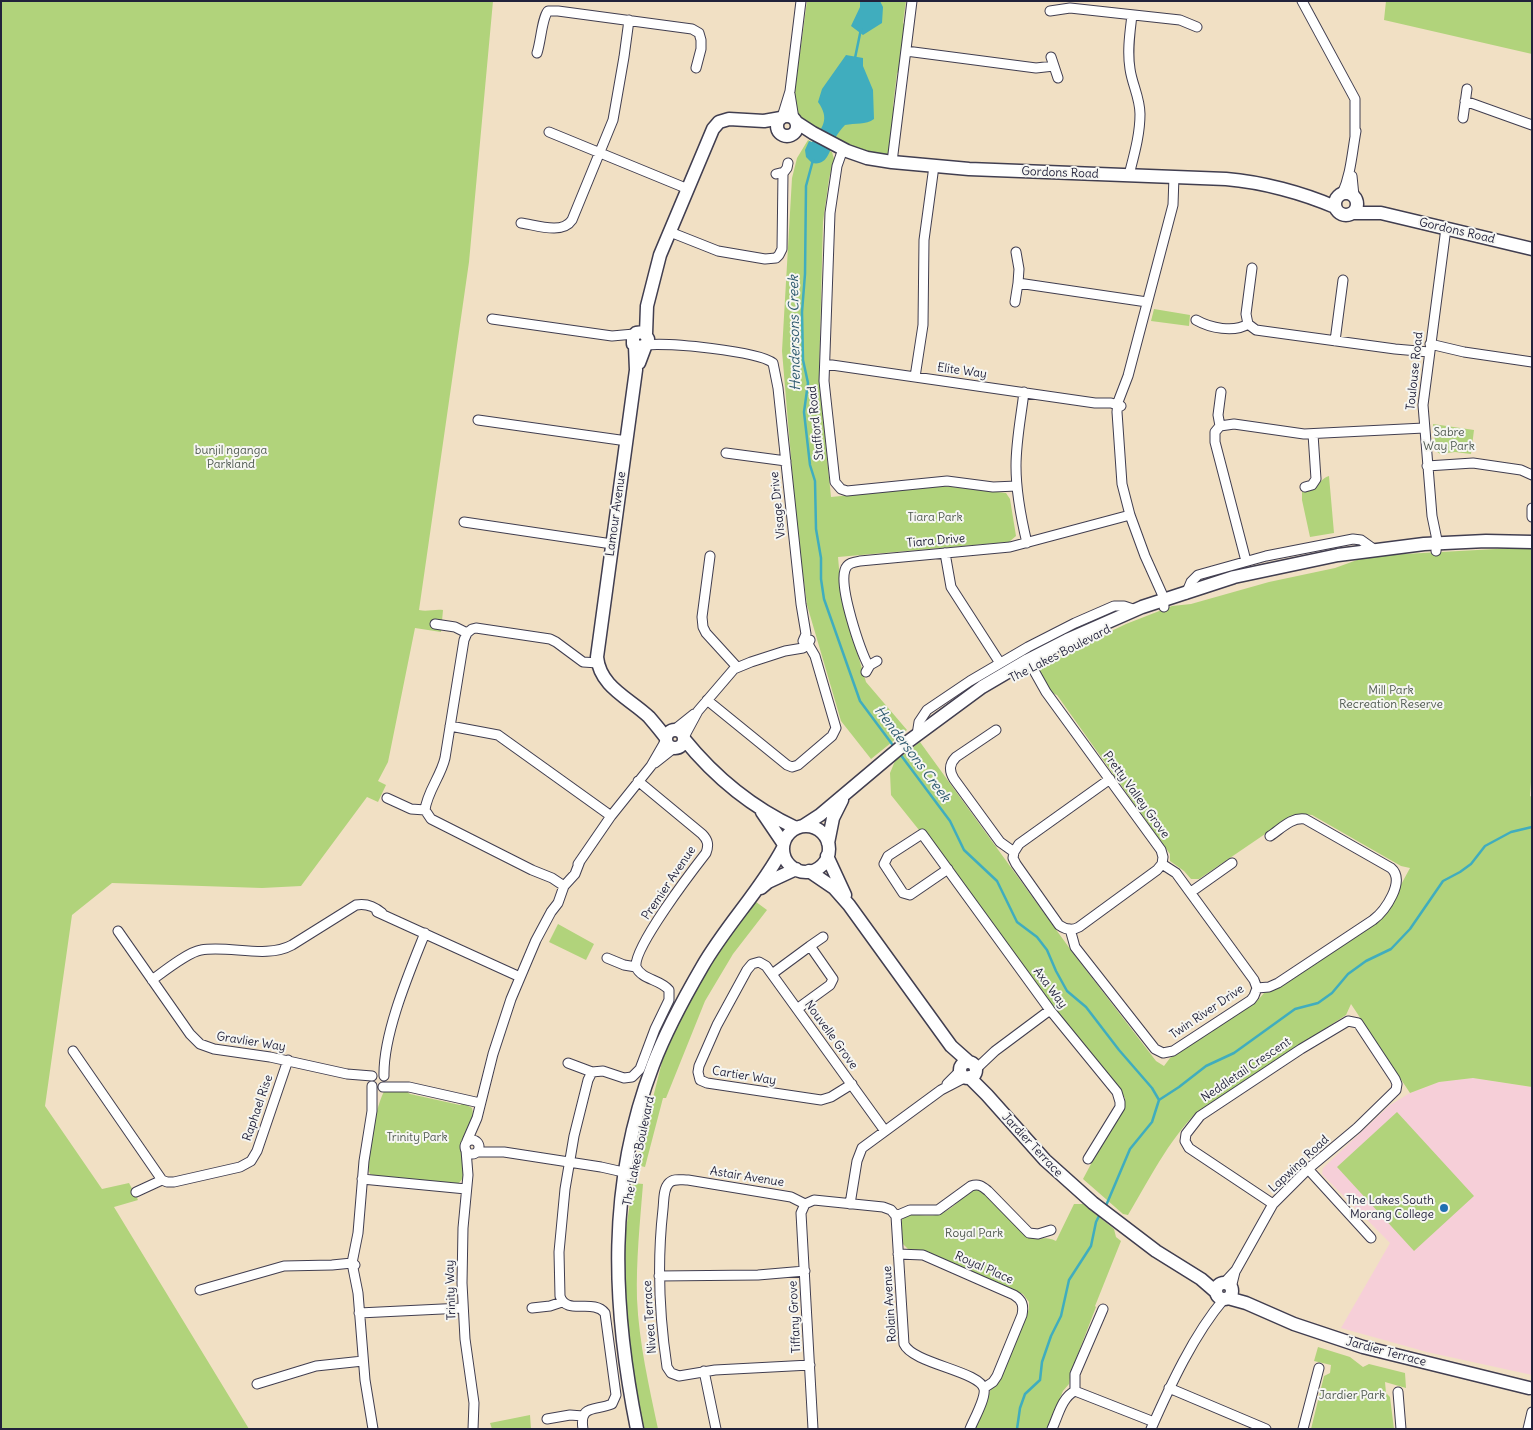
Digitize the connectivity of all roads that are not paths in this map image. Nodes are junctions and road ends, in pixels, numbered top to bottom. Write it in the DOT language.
graph roads {
  1 [pos="801,1"];
  2 [pos="912,1"];
  3 [pos="1302,1"];
  4 [pos="1062,5"];
  5 [pos="1050,11"];
  6 [pos="1132,14"];
  7 [pos="629,20"];
  8 [pos="1197,27"];
  9 [pos="906,51"];
  10 [pos="537,53"];
  11 [pos="1051,57"];
  12 [pos="1054,66"];
  13 [pos="696,68"];
  14 [pos="1058,78"];
  15 [pos="1467,89"];
  16 [pos="1465,101"];
  17 [pos="1463,118"];
  18 [pos="749,121"];
  19 [pos="789,122"];
  20 [pos="1532,124"];
  21 [pos="549,132"];
  22 [pos="843,149"];
  23 [pos="600,153"];
  24 [pos="892,162"];
  25 [pos="788,163"];
  26 [pos="934,166"];
  27 [pos="1132,175"];
  28 [pos="1178,176"];
  29 [pos="688,189"];
  30 [pos="1347,201"];
  31 [pos="521,223"];
  32 [pos="1446,228"];
  33 [pos="670,232"];
  34 [pos="1532,248"];
  35 [pos="1016,252"];
  36 [pos="1252,268"];
  37 [pos="1343,280"];
  38 [pos="1018,283"];
  39 [pos="1015,302"];
  40 [pos="1147,302"];
  41 [pos="492,319"];
  42 [pos="1196,320"];
  43 [pos="1248,324"];
  44 [pos="640,340"];
  45 [pos="1335,341"];
  46 [pos="1430,351"];
  47 [pos="1532,362"];
  48 [pos="825,364"];
  49 [pos="915,377"];
  50 [pos="1024,392"];
  51 [pos="1221,392"];
  52 [pos="1119,407"];
  53 [pos="478,420"];
  54 [pos="1220,426"];
  55 [pos="1424,428"];
  56 [pos="1313,434"];
  57 [pos="627,441"];
  58 [pos="726,453"];
  59 [pos="786,462"];
  60 [pos="1427,466"];
  61 [pos="1532,474"];
  62 [pos="1017,486"];
  63 [pos="1305,488"];
  64 [pos="1532,508"];
  65 [pos="1130,515"];
  66 [pos="1532,517"];
  67 [pos="464,522"];
  68 [pos="1526,542"];
  69 [pos="1027,543"];
  70 [pos="612,544"];
  71 [pos="1435,546"];
  72 [pos="1375,550"];
  73 [pos="945,553"];
  74 [pos="710,556"];
  75 [pos="1246,561"];
  76 [pos="1186,595"];
  77 [pos="1162,602"];
  78 [pos="1136,610"];
  79 [pos="435,624"];
  80 [pos="467,633"];
  81 [pos="806,643"];
  82 [pos="598,660"];
  83 [pos="877,661"];
  84 [pos="1000,663"];
  85 [pos="1030,664"];
  86 [pos="737,667"];
  87 [pos="707,700"];
  88 [pos="450,726"];
  89 [pos="996,730"];
  90 [pos="916,735"];
  91 [pos="675,739"];
  92 [pos="1110,779"];
  93 [pos="638,781"];
  94 [pos="844,796"];
  95 [pos="387,798"];
  96 [pos="758,808"];
  97 [pos="425,810"];
  98 [pos="611,816"];
  99 [pos="800,827"];
  100 [pos="1270,836"];
  101 [pos="828,842"];
  102 [pos="783,846"];
  103 [pos="1014,852"];
  104 [pos="827,856"];
  105 [pos="1232,863"];
  106 [pos="1162,864"];
  107 [pos="948,868"];
  108 [pos="796,869"];
  109 [pos="809,871"];
  110 [pos="560,884"];
  111 [pos="1190,892"];
  112 [pos="751,895"];
  113 [pos="849,905"];
  114 [pos="1070,929"];
  115 [pos="118,931"];
  116 [pos="425,933"];
  117 [pos="823,937"];
  118 [pos="810,946"];
  119 [pos="607,958"];
  120 [pos="754,964"];
  121 [pos="636,967"];
  122 [pos="772,974"];
  123 [pos="520,977"];
  124 [pos="152,980"];
  125 [pos="1256,988"];
  126 [pos="797,1009"];
  127 [pos="1050,1010"];
  128 [pos="386,1049"];
  129 [pos="73,1051"];
  130 [pos="288,1060"];
  131 [pos="568,1063"];
  132 [pos="968,1070"];
  133 [pos="592,1072"];
  134 [pos="372,1080"];
  135 [pos="384,1082"];
  136 [pos="852,1084"];
  137 [pos="1396,1090"];
  138 [pos="480,1103"];
  139 [pos="372,1110"];
  140 [pos="885,1130"];
  141 [pos="473,1147"];
  142 [pos="1088,1159"];
  143 [pos="569,1162"];
  144 [pos="1308,1169"];
  145 [pos="629,1171"];
  146 [pos="362,1179"];
  147 [pos="162,1180"];
  148 [pos="673,1180"];
  149 [pos="466,1189"];
  150 [pos="136,1192"];
  151 [pos="805,1204"];
  152 [pos="850,1204"];
  153 [pos="1273,1204"];
  154 [pos="896,1216"];
  155 [pos="1051,1230"];
  156 [pos="1371,1238"];
  157 [pos="898,1254"];
  158 [pos="353,1265"];
  159 [pos="805,1272"];
  160 [pos="659,1276"];
  161 [pos="200,1290"];
  162 [pos="1224,1291"];
  163 [pos="562,1302"];
  164 [pos="463,1308"];
  165 [pos="532,1308"];
  166 [pos="1104,1309"];
  167 [pos="358,1313"];
  168 [pos="363,1361"];
  169 [pos="810,1365"];
  170 [pos="1319,1368"];
  171 [pos="704,1371"];
  172 [pos="257,1384"];
  173 [pos="984,1388"];
  174 [pos="1169,1388"];
  175 [pos="1531,1390"];
  176 [pos="1076,1391"];
  177 [pos="1398,1392"];
  178 [pos="474,1403"];
  179 [pos="1532,1412"];
  180 [pos="583,1416"];
  181 [pos="547,1419"];
  182 [pos="1153,1426"];
  183 [pos="1259,1428"];
  184 [pos="372,1429"];
  185 [pos="473,1429"];
  186 [pos="479,1429"];
  187 [pos="583,1429"];
  188 [pos="637,1429"];
  189 [pos="716,1429"];
  190 [pos="813,1429"];
  191 [pos="970,1429"];
  192 [pos="1052,1429"];
  193 [pos="1303,1429"];
  194 [pos="1401,1429"];
  195 [pos="1528,1429"];
  1 -- 19 [label="street"];
  2 -- 9 [label="street"];
  3 -- 30 [label="street"];
  4 -- 5 [label="street"];
  4 -- 6 [label="street"];
  6 -- 8 [label="street"];
  6 -- 27 [label="street"];
  7 -- 10 [label="street"];
  7 -- 13 [label="street"];
  7 -- 23 [label="street"];
  9 -- 12 [label="street"];
  9 -- 24 [label="street"];
  11 -- 12 [label="street"];
  12 -- 14 [label="street"];
  15 -- 16 [label="street"];
  16 -- 17 [label="street"];
  16 -- 20 [label="street"];
  18 -- 19 [label="street, Lamour Avenue"];
  18 -- 19 [label="street, Lamour Avenue"];
  18 -- 29 [label="street, Lamour Avenue"];
  19 -- 22 [label="street, Gordons Road"];
  21 -- 23 [label="street"];
  22 -- 24 [label="street, Gordons Road"];
  22 -- 48 [label="street, Stafford Road"];
  23 -- 29 [label="street"];
  23 -- 31 [label="street"];
  24 -- 26 [label="street, Gordons Road"];
  25 -- 33 [label="street"];
  26 -- 27 [label="street, Gordons Road"];
  26 -- 49 [label="street"];
  27 -- 28 [label="street, Gordons Road"];
  28 -- 30 [label="street, Gordons Road"];
  28 -- 40 [label="street"];
  29 -- 33 [label="street, Lamour Avenue"];
  30 -- 32 [label="street, Gordons Road"];
  32 -- 34 [label="street, Gordons Road"];
  32 -- 46 [label="street, Toulouse Road"];
  33 -- 44 [label="street, Lamour Avenue"];
  35 -- 38 [label="street"];
  36 -- 43 [label="street"];
  37 -- 45 [label="street"];
  38 -- 39 [label="street"];
  38 -- 40 [label="street"];
  40 -- 52 [label="street"];
  41 -- 44 [label="street"];
  42 -- 43 [label="street"];
  43 -- 45 [label="street"];
  44 -- 57 [label="street, Lamour Avenue"];
  44 -- 59 [label="street, Visage Drive"];
  45 -- 46 [label="street"];
  46 -- 47 [label="street"];
  46 -- 55 [label="street, Toulouse Road"];
  48 -- 49 [label="street, Elite Way"];
  48 -- 62 [label="street, Stafford Road"];
  49 -- 50 [label="street, Elite Way"];
  50 -- 52 [label="street, Elite Way"];
  50 -- 62 [label="street"];
  51 -- 54 [label="street"];
  52 -- 65 [label="street"];
  53 -- 57 [label="street"];
  54 -- 56 [label="street"];
  54 -- 75 [label="street"];
  55 -- 56 [label="street"];
  55 -- 60 [label="street, Toulouse Road"];
  56 -- 63 [label="street"];
  57 -- 70 [label="street, Lamour Avenue"];
  58 -- 59 [label="street"];
  59 -- 81 [label="street, Visage Drive"];
  60 -- 61 [label="street"];
  60 -- 71 [label="street, Toulouse Road"];
  62 -- 69 [label="street"];
  64 -- 66 [label="street"];
  65 -- 69 [label="street, Tiara Drive"];
  65 -- 77 [label="street"];
  67 -- 70 [label="street"];
  68 -- 71 [label="street, The Lakes Boulevard"];
  69 -- 73 [label="street, Tiara Drive"];
  70 -- 82 [label="street, Lamour Avenue"];
  71 -- 72 [label="street, The Lakes Boulevard"];
  72 -- 75 [label="street, The Lakes Boulevard"];
  72 -- 76 [label="street, The Lakes Boulevard"];
  73 -- 83 [label="street, Tiara Drive"];
  73 -- 84 [label="street"];
  74 -- 86 [label="street"];
  75 -- 76 [label="street, The Lakes Boulevard"];
  76 -- 77 [label="street, The Lakes Boulevard"];
  77 -- 78 [label="street, The Lakes Boulevard"];
  77 -- 85 [label="street, The Lakes Boulevard"];
  78 -- 84 [label="street, The Lakes Boulevard"];
  78 -- 85 [label="street, The Lakes Boulevard"];
  79 -- 80 [label="street"];
  80 -- 82 [label="street"];
  80 -- 88 [label="street"];
  81 -- 86 [label="street"];
  81 -- 87 [label="street, Visage Drive"];
  82 -- 91 [label="street"];
  84 -- 90 [label="street, The Lakes Boulevard"];
  85 -- 90 [label="street, The Lakes Boulevard"];
  85 -- 92 [label="street, Pretty Valley Grove"];
  86 -- 87 [label="street"];
  87 -- 91 [label="street"];
  88 -- 97 [label="street"];
  88 -- 98 [label="street"];
  89 -- 103 [label="street"];
  90 -- 94 [label="street, The Lakes Boulevard"];
  91 -- 93 [label="street, Trinity Way"];
  91 -- 96 [label="street"];
  92 -- 103 [label="street"];
  92 -- 106 [label="street, Pretty Valley Grove"];
  93 -- 98 [label="street, Trinity Way"];
  93 -- 121 [label="street, Premier Avenue"];
  94 -- 99 [label="street, The Lakes Boulevard"];
  94 -- 101 [label="street, The Lakes Boulevard"];
  95 -- 97 [label="street"];
  96 -- 99 [label="street"];
  96 -- 102 [label="street"];
  97 -- 110 [label="street"];
  98 -- 110 [label="street, Trinity Way"];
  99 -- 101 [label="street"];
  99 -- 102 [label="street"];
  100 -- 125 [label="street, Twin River Drive"];
  101 -- 104 [label="street"];
  102 -- 108 [label="street"];
  102 -- 112 [label="street, The Lakes Boulevard"];
  103 -- 114 [label="street"];
  104 -- 109 [label="street"];
  104 -- 113 [label="street, Jardier Terrace"];
  105 -- 111 [label="street"];
  106 -- 111 [label="street"];
  106 -- 114 [label="street"];
  107 -- 107 [label="street, Axa Way"];
  107 -- 127 [label="street, Axa Way"];
  108 -- 109 [label="street"];
  108 -- 112 [label="street, The Lakes Boulevard"];
  109 -- 113 [label="street, Jardier Terrace"];
  110 -- 123 [label="street, Trinity Way"];
  111 -- 125 [label="street"];
  112 -- 145 [label="street, The Lakes Boulevard"];
  113 -- 132 [label="street, Jardier Terrace"];
  114 -- 125 [label="street, Twin River Drive"];
  115 -- 124 [label="street, Gravlier Way"];
  116 -- 123 [label="street"];
  116 -- 124 [label="street"];
  116 -- 128 [label="street"];
  117 -- 118 [label="street"];
  118 -- 122 [label="street"];
  118 -- 126 [label="street"];
  119 -- 121 [label="street"];
  120 -- 122 [label="street, Nouvelle Grove"];
  120 -- 136 [label="street, Cartier Way"];
  121 -- 133 [label="street"];
  122 -- 126 [label="street, Nouvelle Grove"];
  123 -- 138 [label="street, Trinity Way"];
  124 -- 130 [label="street, Gravlier Way"];
  126 -- 136 [label="street, Nouvelle Grove"];
  127 -- 132 [label="street"];
  127 -- 142 [label="street, Axa Way"];
  128 -- 134 [label="street"];
  128 -- 135 [label="street"];
  129 -- 147 [label="street"];
  130 -- 134 [label="street, Gravlier Way"];
  130 -- 147 [label="street, Raphael Rise"];
  131 -- 133 [label="street"];
  132 -- 140 [label="street"];
  132 -- 162 [label="street, Jardier Terrace"];
  133 -- 143 [label="street"];
  134 -- 135 [label="street"];
  134 -- 135 [label="street"];
  134 -- 139 [label="street"];
  135 -- 138 [label="street"];
  135 -- 139 [label="street"];
  136 -- 140 [label="street, Nouvelle Grove"];
  137 -- 144 [label="street, Lapwing Road"];
  137 -- 153 [label="street, Neddletail Crescent"];
  138 -- 141 [label="street, Trinity Way"];
  139 -- 146 [label="street"];
  140 -- 152 [label="street"];
  141 -- 143 [label="street"];
  141 -- 149 [label="street, Trinity Way"];
  143 -- 145 [label="street"];
  143 -- 163 [label="street"];
  144 -- 153 [label="street, Lapwing Road"];
  144 -- 156 [label="street"];
  145 -- 188 [label="street, The Lakes Boulevard"];
  146 -- 149 [label="street"];
  146 -- 158 [label="street"];
  147 -- 150 [label="street, Raphael Rise"];
  148 -- 151 [label="street, Astair Avenue"];
  148 -- 160 [label="street, Nivea Terrace"];
  149 -- 164 [label="street, Trinity Way"];
  151 -- 152 [label="street, Astair Avenue"];
  151 -- 159 [label="street, Tiffany Grove"];
  152 -- 154 [label="street, Astair Avenue"];
  153 -- 162 [label="street, Lapwing Road"];
  154 -- 155 [label="street"];
  154 -- 157 [label="street, Rolain Avenue"];
  157 -- 173 [label="street, Rolain Avenue"];
  157 -- 173 [label="street, Royal Place"];
  158 -- 161 [label="street"];
  158 -- 167 [label="street"];
  159 -- 160 [label="street"];
  159 -- 169 [label="street, Tiffany Grove"];
  160 -- 171 [label="street, Nivea Terrace"];
  162 -- 174 [label="street, Lapwing Road"];
  162 -- 175 [label="street, Jardier Terrace"];
  163 -- 165 [label="street"];
  163 -- 180 [label="street"];
  164 -- 167 [label="street"];
  164 -- 178 [label="street, Trinity Way"];
  166 -- 176 [label="street"];
  167 -- 168 [label="street"];
  168 -- 172 [label="street"];
  168 -- 184 [label="street"];
  169 -- 171 [label="street, Nivea Terrace"];
  169 -- 190 [label="street, Tiffany Grove"];
  170 -- 193 [label="street"];
  171 -- 189 [label="street"];
  173 -- 191 [label="street"];
  174 -- 182 [label="street, Lapwing Road"];
  174 -- 183 [label="street"];
  176 -- 182 [label="street"];
  176 -- 192 [label="street"];
  177 -- 194 [label="street"];
  178 -- 185 [label="street, Trinity Way"];
  178 -- 186 [label="street, Trinity Way"];
  179 -- 195 [label="street"];
  180 -- 181 [label="street"];
  180 -- 187 [label="street"];
}
